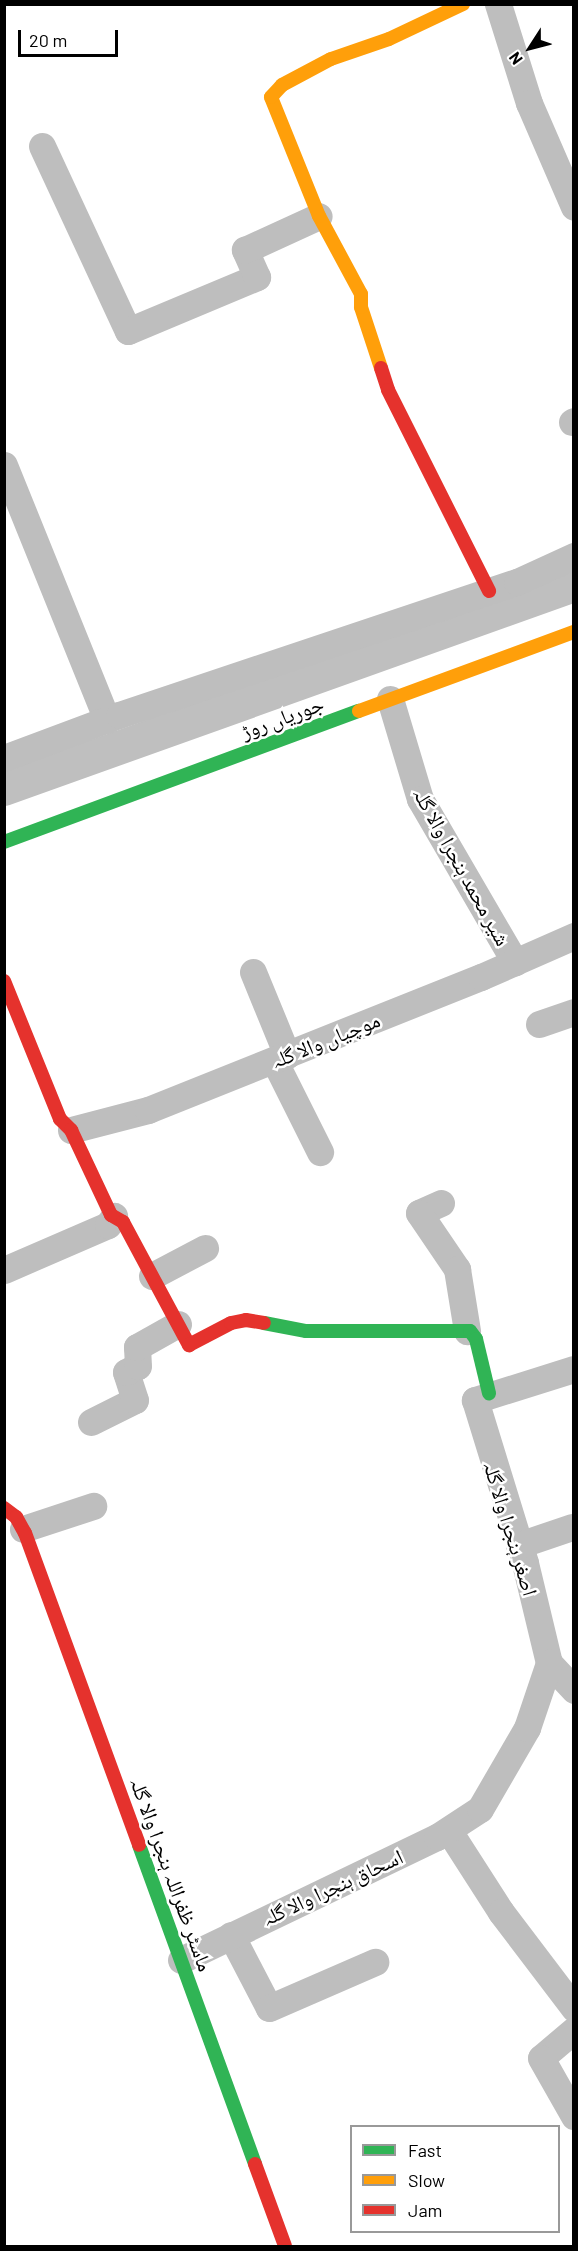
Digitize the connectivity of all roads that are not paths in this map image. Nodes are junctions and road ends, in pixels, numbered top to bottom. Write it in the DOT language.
graph roads {
  1 [pos="463,4"];
  2 [pos="498,4"];
  3 [pos="42,146"];
  4 [pos="573,207"];
  5 [pos="319,216"];
  6 [pos="4,465"];
  7 [pos="573,556"];
  8 [pos="489,591"];
  9 [pos="573,632"];
  10 [pos="390,699"];
  11 [pos="107,720"];
  12 [pos="4,758"];
  13 [pos="4,842"];
  14 [pos="573,936"];
  15 [pos="515,962"];
  16 [pos="253,972"];
  17 [pos="4,981"];
  18 [pos="573,1012"];
  19 [pos="539,1024"];
  20 [pos="280,1058"];
  21 [pos="71,1130"];
  22 [pos="320,1152"];
  23 [pos="441,1203"];
  24 [pos="114,1216"];
  25 [pos="205,1248"];
  26 [pos="4,1270"];
  27 [pos="152,1276"];
  28 [pos="178,1324"];
  29 [pos="468,1331"];
  30 [pos="573,1370"];
  31 [pos="485,1394"];
  32 [pos="91,1422"];
  33 [pos="93,1506"];
  34 [pos="14,1518"];
  35 [pos="572,1527"];
  36 [pos="519,1545"];
  37 [pos="549,1663"];
  38 [pos="573,1690"];
  39 [pos="449,1831"];
  40 [pos="231,1935"];
  41 [pos="181,1960"];
  42 [pos="375,1962"];
  43 [pos="573,2008"];
  44 [pos="573,2030"];
  45 [pos="573,2116"];
  46 [pos="285,2247"];
  1 -- 5 [label="street"];
  2 -- 4 [label="street"];
  3 -- 5 [label="street"];
  5 -- 8 [label="street"];
  6 -- 11 [label="street"];
  7 -- 8 [label="street"];
  8 -- 11 [label="street"];
  9 -- 10 [label="street, جوریاں روڑ"];
  10 -- 13 [label="street, جوریاں روڑ"];
  10 -- 15 [label="street, شیر محمد ہنجرا والا گلہ"];
  11 -- 12 [label="street"];
  14 -- 15 [label="street, موچیاں والا گلہ"];
  15 -- 20 [label="street, موچیاں والا گلہ"];
  16 -- 20 [label="street"];
  17 -- 21 [label="street"];
  18 -- 19 [label="street"];
  20 -- 21 [label="street, موچیاں والا گلہ"];
  20 -- 22 [label="street"];
  21 -- 24 [label="street"];
  23 -- 29 [label="street"];
  24 -- 26 [label="street"];
  24 -- 27 [label="street"];
  25 -- 27 [label="street"];
  27 -- 28 [label="street"];
  28 -- 29 [label="street"];
  28 -- 32 [label="street"];
  29 -- 31 [label="street"];
  30 -- 31 [label="street"];
  31 -- 36 [label="street, اصغر ہنجرا والا گلہ"];
  33 -- 34 [label="street"];
  34 -- 41 [label="street, ماسٹر ظفراللہ ہنجرا والا گلہ"];
  35 -- 36 [label="street"];
  36 -- 37 [label="street, اصغر ہنجرا والا گلہ"];
  37 -- 38 [label="street"];
  37 -- 39 [label="street, اسحاق ہنجرا والا گلہ"];
  39 -- 40 [label="street, اسحاق ہنجرا والا گلہ"];
  39 -- 43 [label="street"];
  40 -- 41 [label="street, اسحاق ہنجرا والا گلہ"];
  40 -- 42 [label="street"];
  41 -- 46 [label="street, ماسٹر ظفراللہ ہنجرا والا گلہ"];
  44 -- 45 [label="street"];
}
